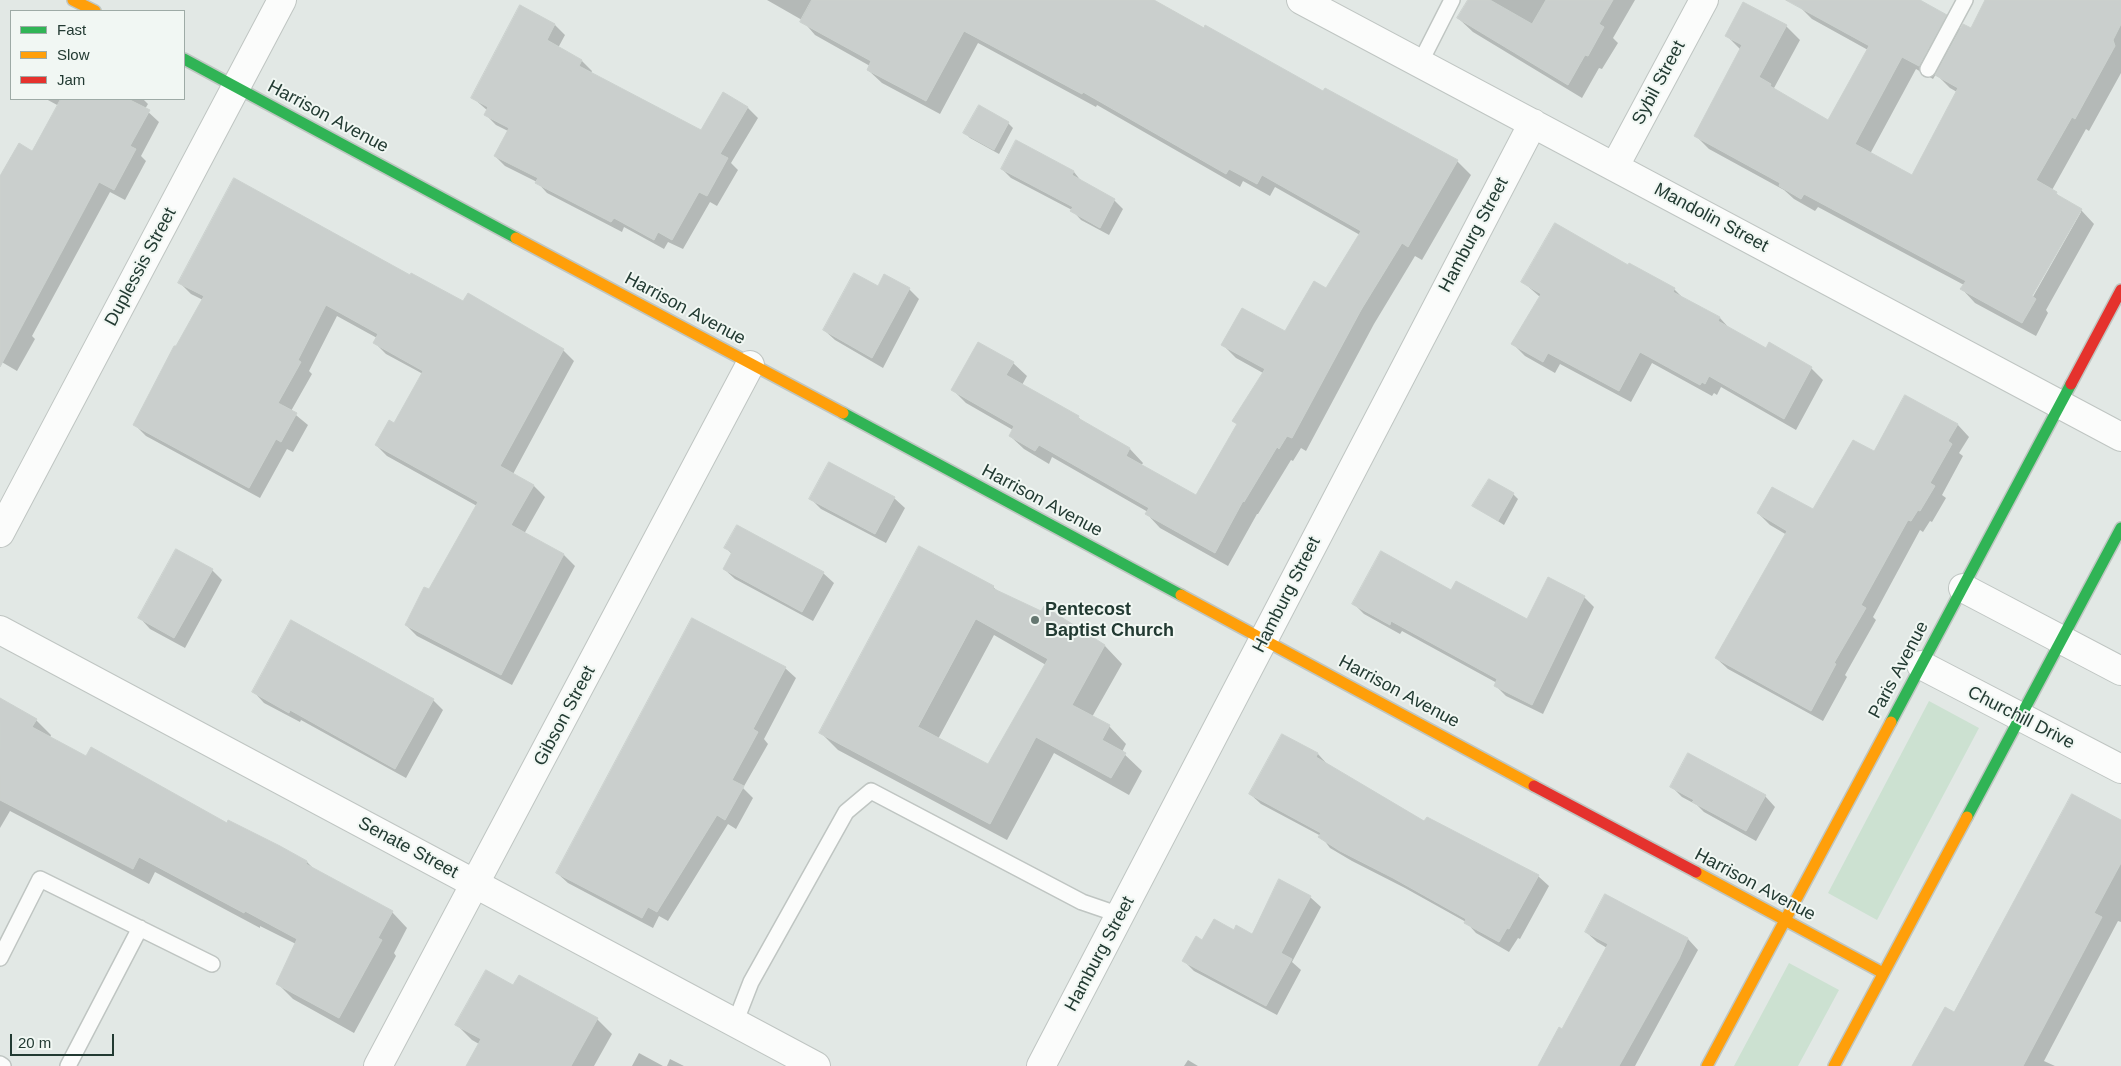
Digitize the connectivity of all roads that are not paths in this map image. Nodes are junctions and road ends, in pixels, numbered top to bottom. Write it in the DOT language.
graph roads {
  1 [pos="74,0"];
  2 [pos="282,0"];
  3 [pos="1301,0"];
  4 [pos="1452,0"];
  5 [pos="1704,0"];
  6 [pos="1965,0"];
  7 [pos="93,10"];
  8 [pos="185,60"];
  9 [pos="1420,63"];
  10 [pos="1928,69"];
  11 [pos="237,87"];
  12 [pos="1532,123"];
  13 [pos="1615,166"];
  14 [pos="2121,290"];
  15 [pos="750,365"];
  16 [pos="2060,404"];
  17 [pos="2121,437"];
  18 [pos="2121,528"];
  19 [pos="0,533"];
  20 [pos="1963,588"];
  21 [pos="0,630"];
  22 [pos="1264,639"];
  23 [pos="2062,639"];
  24 [pos="1921,665"];
  25 [pos="2121,671"];
  26 [pos="2020,718"];
  27 [pos="2121,769"];
  28 [pos="476,884"];
  29 [pos="1120,915"];
  30 [pos="1785,921"];
  31 [pos="140,928"];
  32 [pos="0,958"];
  33 [pos="212,964"];
  34 [pos="1883,973"];
  35 [pos="735,1022"];
  36 [pos="0,1064"];
  37 [pos="3,1066"];
  38 [pos="68,1066"];
  39 [pos="378,1066"];
  40 [pos="816,1066"];
  41 [pos="1041,1066"];
  42 [pos="1707,1066"];
  43 [pos="1834,1066"];
  1 -- 7 [label="street"];
  2 -- 11 [label="street, Duplessis Street"];
  3 -- 9 [label="street, Mandolin Street"];
  4 -- 9 [label="lane"];
  5 -- 13 [label="street, Sybil Street"];
  6 -- 10 [label="lane"];
  8 -- 11 [label="street, Harrison Avenue"];
  9 -- 12 [label="street, Mandolin Street"];
  11 -- 15 [label="street, Harrison Avenue"];
  11 -- 19 [label="street, Duplessis Street"];
  12 -- 13 [label="street, Mandolin Street"];
  12 -- 22 [label="street, Hamburg Street"];
  13 -- 16 [label="street, Mandolin Street"];
  14 -- 16 [label="street, Paris Avenue"];
  15 -- 22 [label="street, Harrison Avenue"];
  15 -- 28 [label="street, Gibson Street"];
  16 -- 17 [label="street, Mandolin Street"];
  16 -- 20 [label="street, Paris Avenue"];
  18 -- 23 [label="street"];
  20 -- 23 [label="street"];
  20 -- 24 [label="street, Paris Avenue"];
  21 -- 28 [label="street, Senate Street"];
  22 -- 29 [label="street, Hamburg Street"];
  22 -- 30 [label="street, Harrison Avenue"];
  23 -- 25 [label="street"];
  23 -- 26 [label="street"];
  24 -- 26 [label="street, Churchill Drive"];
  24 -- 30 [label="street, Paris Avenue"];
  26 -- 27 [label="street, Churchill Drive"];
  26 -- 34 [label="street"];
  28 -- 35 [label="street, Senate Street"];
  28 -- 39 [label="street, Gibson Street"];
  29 -- 35 [label="lane"];
  29 -- 41 [label="street, Hamburg Street"];
  30 -- 34 [label="street, Harrison Avenue"];
  30 -- 42 [label="street, Paris Avenue"];
  31 -- 32 [label="lane"];
  31 -- 33 [label="lane"];
  31 -- 38 [label="lane"];
  34 -- 43 [label="street"];
  35 -- 40 [label="street, Senate Street"];
  36 -- 37 [label="lane"];
}
